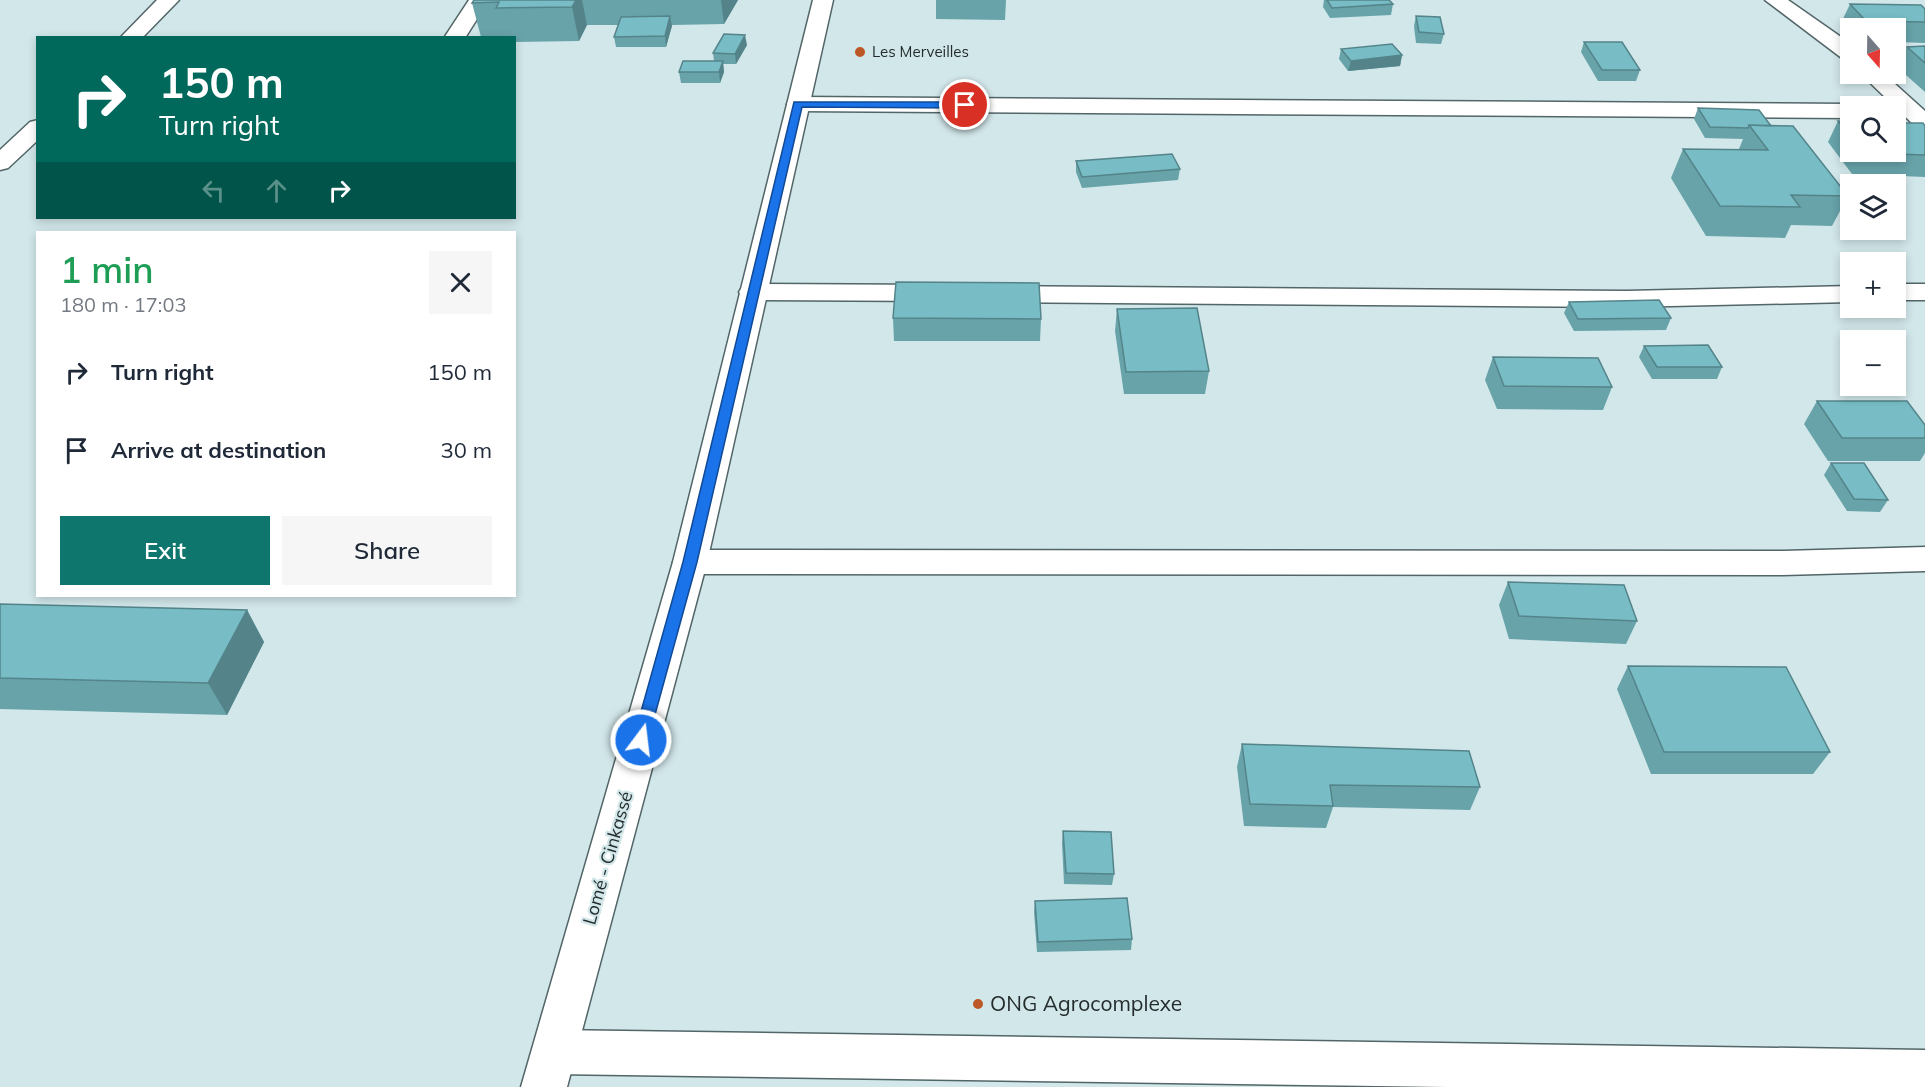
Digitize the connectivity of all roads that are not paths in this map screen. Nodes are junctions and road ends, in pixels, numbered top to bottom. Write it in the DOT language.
graph roads {
  1 [pos="170,0"];
  2 [pos="479,0"];
  3 [pos="823,0"];
  4 [pos="1775,0"];
  5 [pos="132,36"];
  6 [pos="455,36"];
  7 [pos="1840,46"];
  8 [pos="1883,84"];
  9 [pos="798,104"];
  10 [pos="1840,111"];
  11 [pos="1915,114"];
  12 [pos="36,129"];
  13 [pos="0,163"];
  14 [pos="753,292"];
  15 [pos="1906,292"];
  16 [pos="1925,292"];
  17 [pos="1840,294"];
  18 [pos="1925,560"];
  19 [pos="690,562"];
  20 [pos="549,1070"];
  21 [pos="1925,1072"];
  22 [pos="1586,1077"];
  1 -- 5 [label="main road"];
  2 -- 6 [label="main road"];
  3 -- 9 [label="main road, Lomé - Cinkassé"];
  4 -- 7 [label="main road"];
  8 -- 11 [label="main road"];
  9 -- 10 [label="main road"];
  9 -- 14 [label="main road, Lomé - Cinkassé"];
  12 -- 13 [label="main road"];
  14 -- 17 [label="main road"];
  14 -- 19 [label="main road, Lomé - Cinkassé"];
  15 -- 16 [label="main road"];
  18 -- 19 [label="main road"];
  19 -- 20 [label="main road, Lomé - Cinkassé"];
  20 -- 22 [label="main road"];
  21 -- 22 [label="main road"];
}
